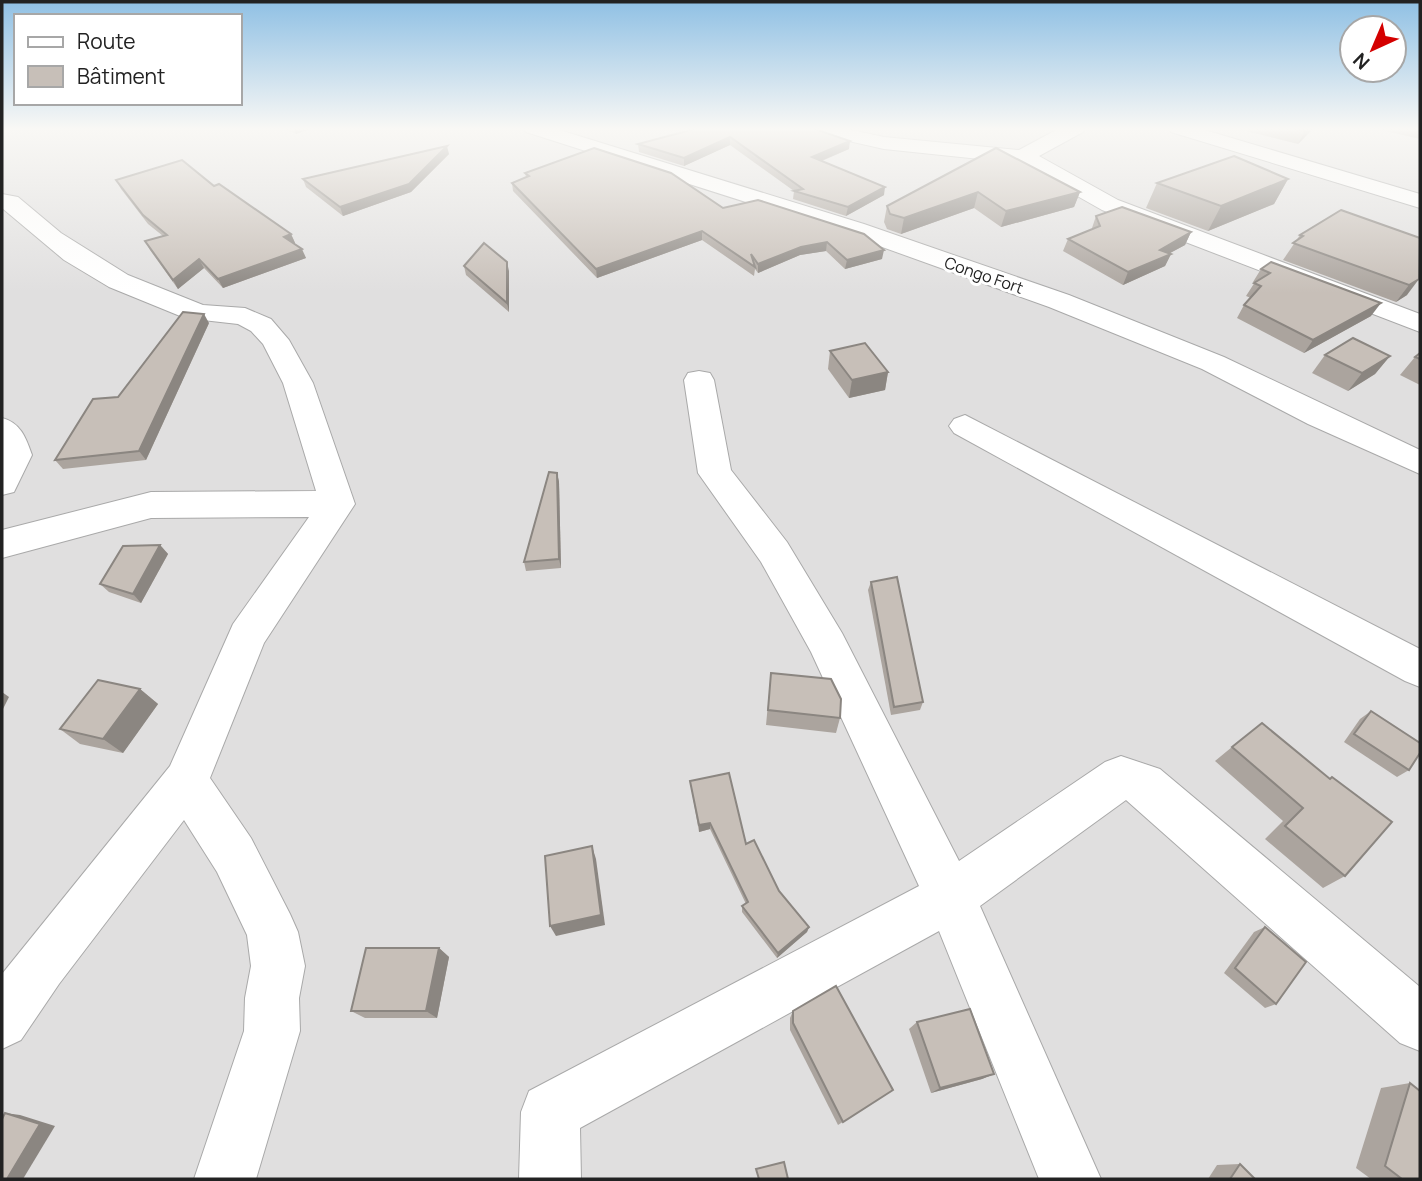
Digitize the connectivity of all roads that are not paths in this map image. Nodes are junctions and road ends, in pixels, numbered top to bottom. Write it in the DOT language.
graph roads {
  1 [pos="709,183"];
  2 [pos="1071,183"];
  3 [pos="1361,183"];
  4 [pos="2,201"];
  5 [pos="1420,201"];
  6 [pos="1420,324"];
  7 [pos="699,380"];
  8 [pos="965,426"];
  9 [pos="2,429"];
  10 [pos="1420,463"];
  11 [pos="2,483"];
  12 [pos="337,504"];
  13 [pos="2,544"];
  14 [pos="1420,668"];
  15 [pos="186,781"];
  16 [pos="950,897"];
  17 [pos="2,1021"];
  18 [pos="1420,1023"];
  19 [pos="225,1179"];
  20 [pos="550,1179"];
  21 [pos="1070,1179"];
  1 -- 10 [label="street, Congo Fort"];
  2 -- 6 [label="street"];
  3 -- 5 [label="street"];
  4 -- 12 [label="street"];
  7 -- 16 [label="street"];
  8 -- 14 [label="street"];
  9 -- 11 [label="street"];
  12 -- 13 [label="street"];
  12 -- 15 [label="street"];
  15 -- 17 [label="street"];
  15 -- 19 [label="street"];
  16 -- 18 [label="street"];
  16 -- 20 [label="street"];
  16 -- 21 [label="street"];
}
